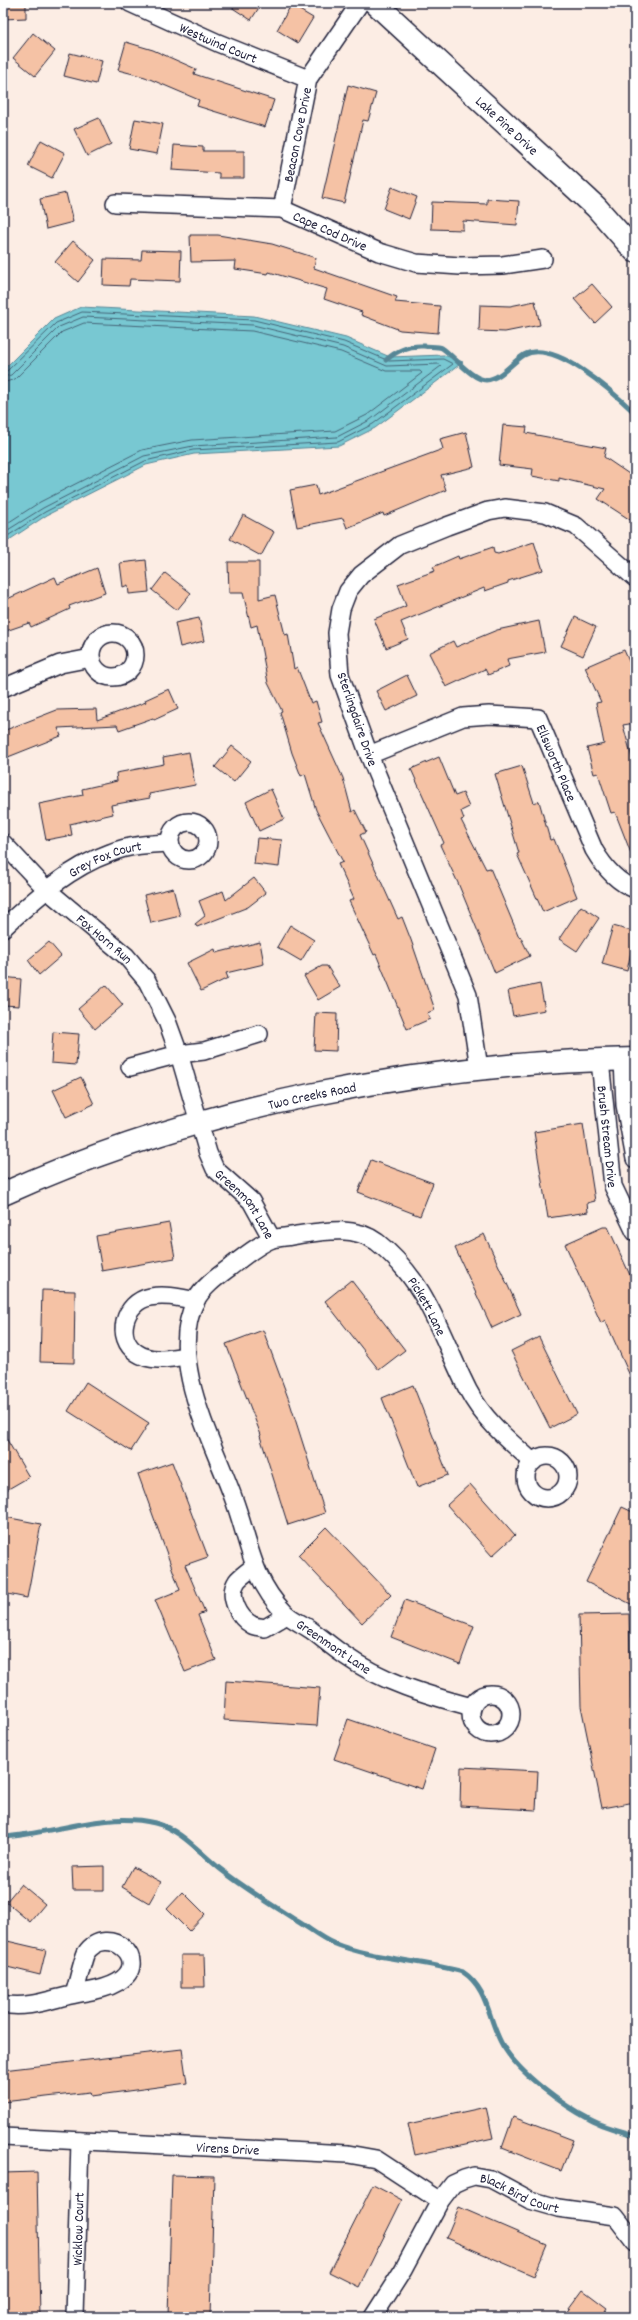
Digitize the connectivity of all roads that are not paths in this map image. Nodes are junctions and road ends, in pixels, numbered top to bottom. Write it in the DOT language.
graph roads {
  1 [pos="130,3"];
  2 [pos="360,3"];
  3 [pos="374,3"];
  4 [pos="308,79"];
  5 [pos="115,204"];
  6 [pos="282,209"];
  7 [pos="635,251"];
  8 [pos="543,259"];
  9 [pos="635,578"];
  10 [pos="91,658"];
  11 [pos="3,688"];
  12 [pos="369,756"];
  13 [pos="3,843"];
  14 [pos="170,843"];
  15 [pos="635,889"];
  16 [pos="46,890"];
  17 [pos="3,928"];
  18 [pos="259,1034"];
  19 [pos="179,1054"];
  20 [pos="629,1059"];
  21 [pos="600,1061"];
  22 [pos="130,1066"];
  23 [pos="479,1068"];
  24 [pos="199,1122"];
  25 [pos="635,1159"];
  26 [pos="3,1194"];
  27 [pos="635,1232"];
  28 [pos="272,1239"];
  29 [pos="196,1301"];
  30 [pos="186,1356"];
  31 [pos="533,1462"];
  32 [pos="254,1566"];
  33 [pos="287,1615"];
  34 [pos="472,1707"];
  35 [pos="74,1994"];
  36 [pos="3,2004"];
  37 [pos="3,2137"];
  38 [pos="80,2140"];
  39 [pos="440,2201"];
  40 [pos="635,2242"];
  41 [pos="75,2317"];
  42 [pos="373,2317"];
  1 -- 4 [label="street, Westwind Court"];
  2 -- 4 [label="street, Beacon Cove Drive"];
  3 -- 7 [label="street, Lake Pine Drive"];
  4 -- 6 [label="street, Beacon Cove Drive"];
  5 -- 6 [label="street, Cape Cod Drive"];
  6 -- 8 [label="street, Cape Cod Drive"];
  9 -- 12 [label="street, Sterlingdaire Drive"];
  10 -- 11 [label="street"];
  12 -- 15 [label="street, Ellsworth Place"];
  12 -- 23 [label="street, Sterlingdaire Drive"];
  13 -- 16 [label="street, Fox Horn Run"];
  14 -- 16 [label="street, Grey Fox Court"];
  16 -- 17 [label="street, Grey Fox Court"];
  16 -- 19 [label="street, Fox Horn Run"];
  18 -- 19 [label="street"];
  19 -- 22 [label="street"];
  19 -- 24 [label="street, Fox Horn Run"];
  20 -- 21 [label="street, Two Creeks Road"];
  20 -- 25 [label="street, Brush Stream Drive"];
  21 -- 23 [label="street, Two Creeks Road"];
  21 -- 27 [label="street, Brush Stream Drive"];
  23 -- 24 [label="street, Two Creeks Road"];
  24 -- 26 [label="street, Two Creeks Road"];
  24 -- 28 [label="street, Greenmont Lane"];
  28 -- 29 [label="street, Greenmont Lane"];
  28 -- 31 [label="street, Pickett Lane"];
  29 -- 30 [label="street, Greenmont Lane"];
  29 -- 30 [label="street"];
  30 -- 32 [label="street, Greenmont Lane"];
  32 -- 33 [label="street, Greenmont Lane"];
  32 -- 33 [label="street, Greenmont Lane"];
  33 -- 34 [label="street, Greenmont Lane"];
  35 -- 36 [label="street"];
  37 -- 38 [label="street, Virens Drive"];
  38 -- 39 [label="street, Virens Drive"];
  38 -- 41 [label="street, Wicklow Court"];
  39 -- 40 [label="street, Black Bird Court"];
  39 -- 42 [label="street, Black Bird Court"];
}
